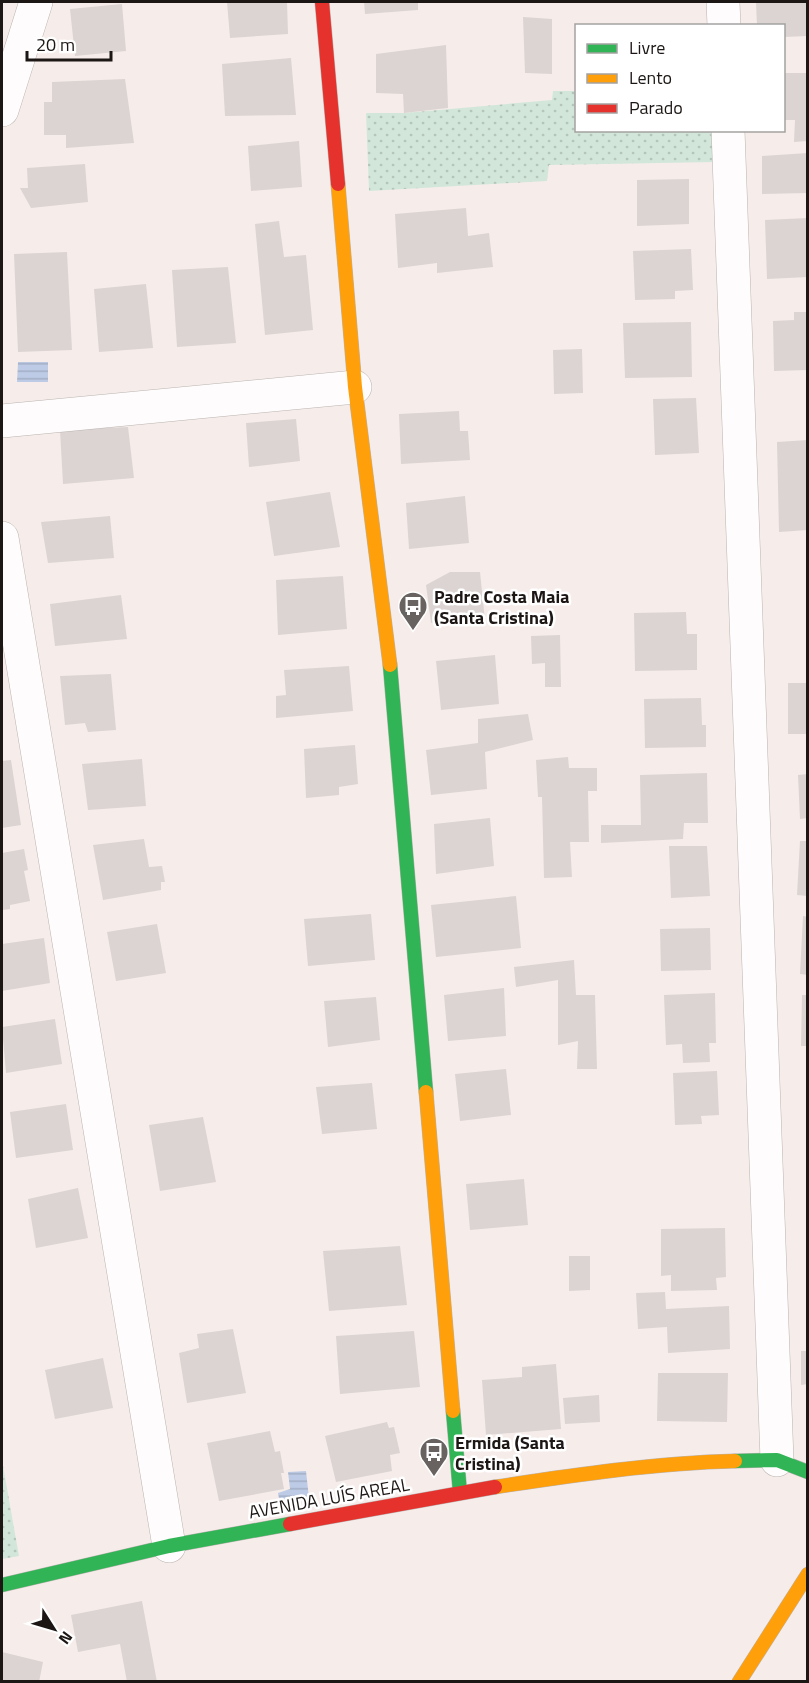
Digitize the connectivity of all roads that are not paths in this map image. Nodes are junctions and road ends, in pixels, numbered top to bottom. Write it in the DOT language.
graph roads {
  1 [pos="36,2"];
  2 [pos="322,2"];
  3 [pos="723,2"];
  4 [pos="724,24"];
  5 [pos="2,110"];
  6 [pos="728,132"];
  7 [pos="355,387"];
  8 [pos="2,420"];
  9 [pos="2,538"];
  10 [pos="777,1460"];
  11 [pos="807,1472"];
  12 [pos="460,1493"];
  13 [pos="169,1546"];
  14 [pos="807,1574"];
  15 [pos="2,1585"];
  16 [pos="739,1682"];
  1 -- 5 [label="street"];
  2 -- 7 [label="street"];
  3 -- 4 [label="street"];
  6 -- 10 [label="street"];
  7 -- 8 [label="street"];
  7 -- 12 [label="street"];
  9 -- 13 [label="street"];
  10 -- 11 [label="street, AVENIDA LUÍS AREAL"];
  10 -- 12 [label="street, AVENIDA LUÍS AREAL"];
  12 -- 13 [label="street, AVENIDA LUÍS AREAL"];
  13 -- 15 [label="street, AVENIDA LUÍS AREAL"];
  14 -- 16 [label="street"];
}
